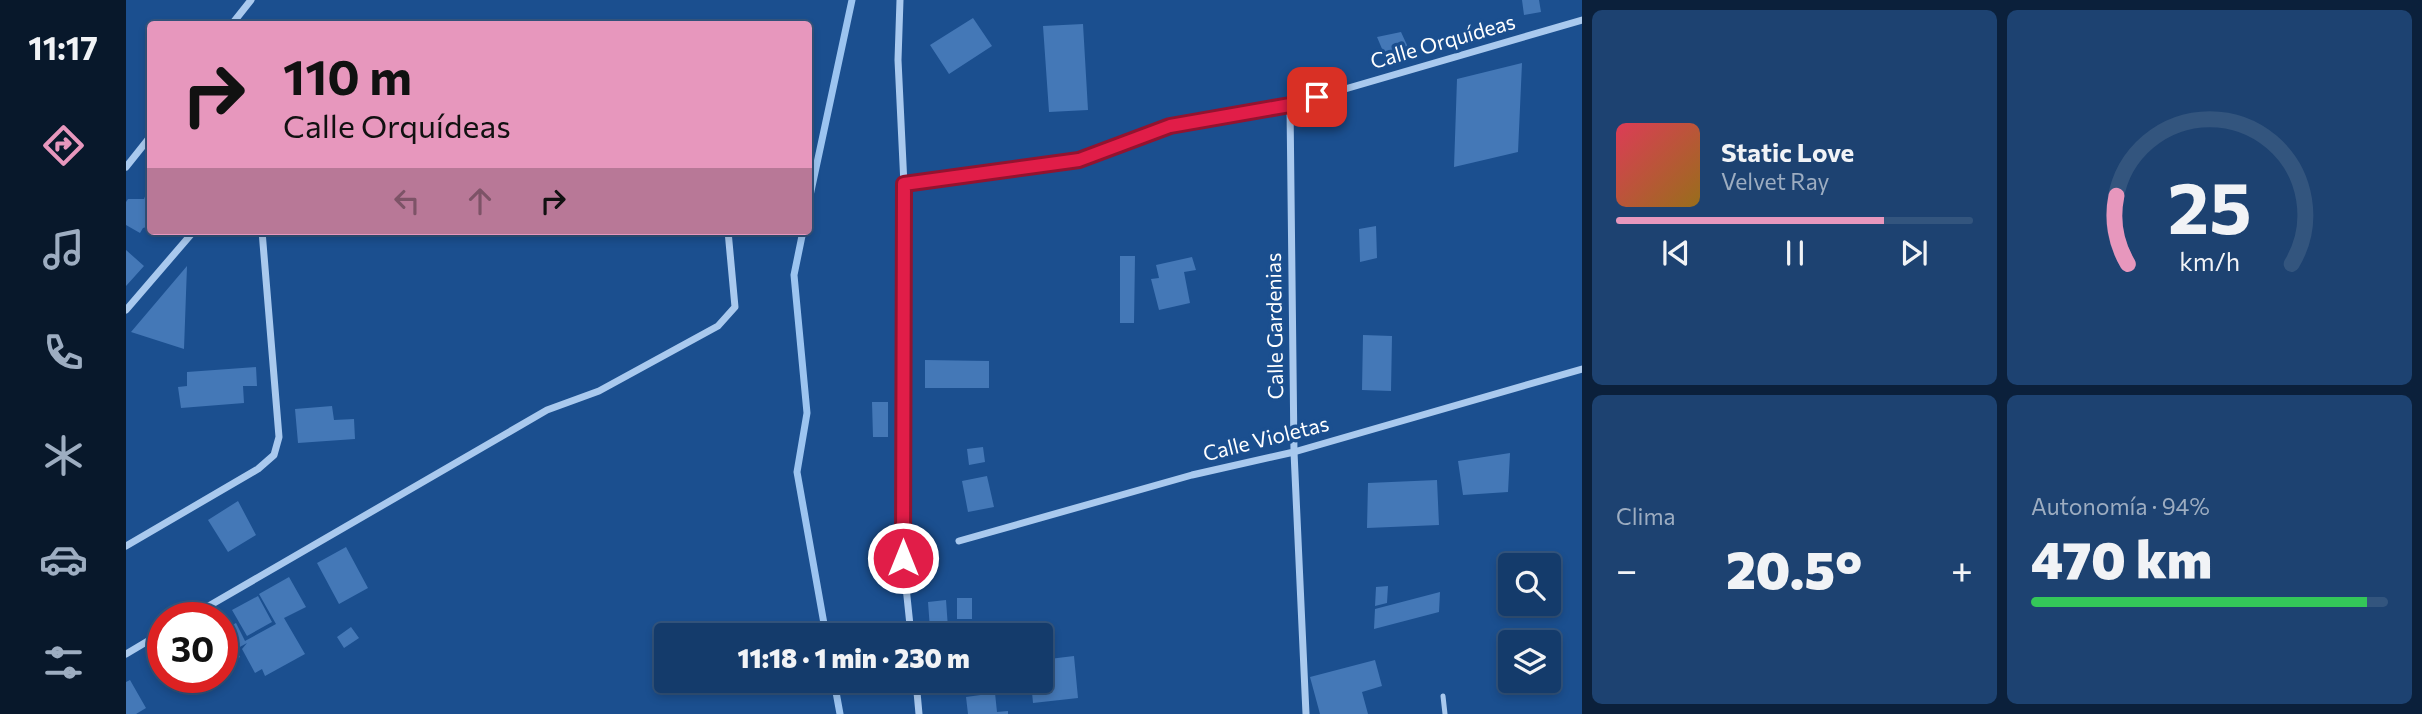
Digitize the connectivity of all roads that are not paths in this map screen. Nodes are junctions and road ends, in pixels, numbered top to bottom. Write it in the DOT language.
graph roads {
  1 [pos="251,0"];
  2 [pos="900,0"];
  3 [pos="1582,20"];
  4 [pos="234,21"];
  5 [pos="1290,105"];
  6 [pos="147,141"];
  7 [pos="126,167"];
  8 [pos="904,184"];
  9 [pos="191,235"];
  10 [pos="262,235"];
  11 [pos="728,235"];
  12 [pos="126,310"];
  13 [pos="1582,369"];
  14 [pos="1294,452"];
  15 [pos="959,541"];
  16 [pos="126,546"];
  17 [pos="216,602"];
  18 [pos="910,623"];
  19 [pos="147,642"];
  20 [pos="126,654"];
  21 [pos="917,693"];
  22 [pos="1443,696"];
  23 [pos="919,714"];
  24 [pos="1306,714"];
  25 [pos="1445,714"];
  1 -- 4 [label="street"];
  2 -- 8 [label="street"];
  3 -- 5 [label="street, Calle Orquídeas"];
  5 -- 8 [label="street, Calle Orquídeas"];
  5 -- 14 [label="street, Calle Gardenias"];
  6 -- 7 [label="street"];
  8 -- 18 [label="street"];
  9 -- 12 [label="street"];
  10 -- 16 [label="street"];
  11 -- 17 [label="street"];
  13 -- 14 [label="street, Calle Violetas"];
  14 -- 15 [label="street, Calle Violetas"];
  14 -- 24 [label="street, Calle Gardenias"];
  19 -- 20 [label="street"];
  21 -- 23 [label="street"];
  22 -- 25 [label="lane"];
}
